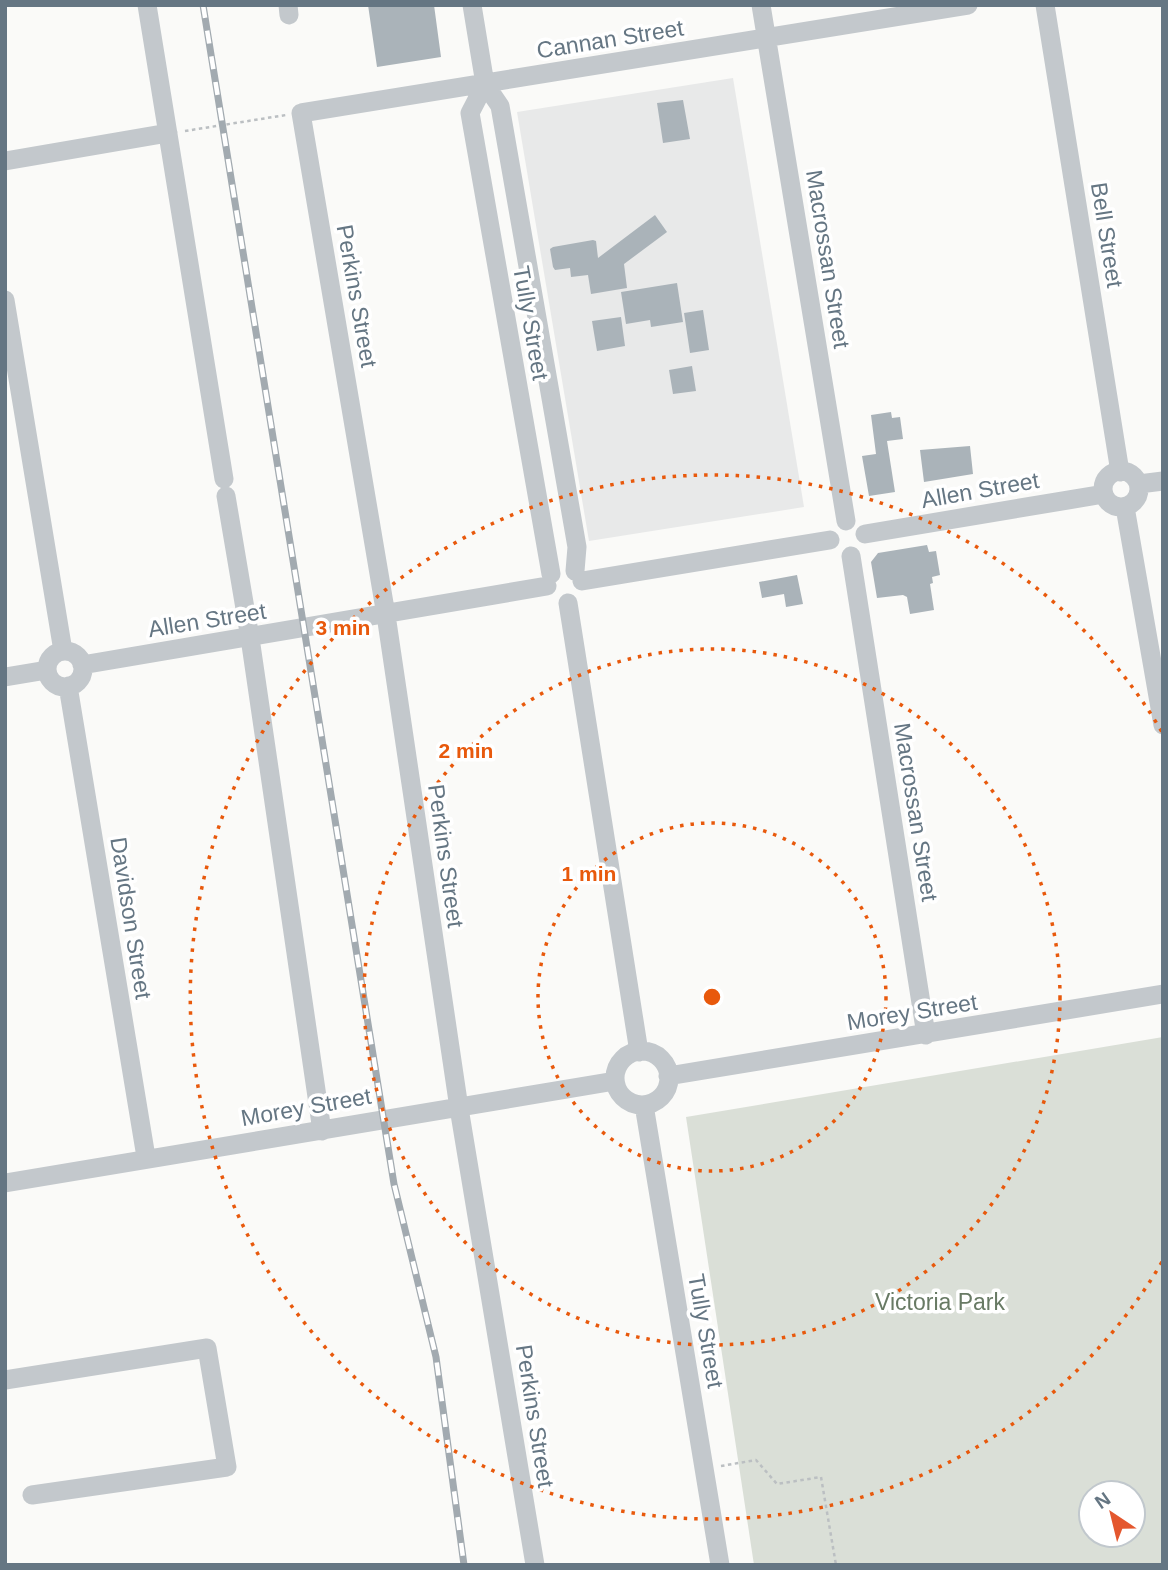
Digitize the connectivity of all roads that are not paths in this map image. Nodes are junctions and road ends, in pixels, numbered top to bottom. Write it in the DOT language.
graph roads {
  1 [pos="147,5"];
  2 [pos="472,5"];
  3 [pos="761,5"];
  4 [pos="968,5"];
  5 [pos="1045,5"];
  6 [pos="767,39"];
  7 [pos="485,84"];
  8 [pos="301,113"];
  9 [pos="168,133"];
  10 [pos="5,161"];
  11 [pos="5,300"];
  12 [pos="1120,472"];
  13 [pos="1163,481"];
  14 [pos="1139,484"];
  15 [pos="1104,494"];
  16 [pos="1125,507"];
  17 [pos="846,521"];
  18 [pos="865,534"];
  19 [pos="830,540"];
  20 [pos="851,556"];
  21 [pos="578,576"];
  22 [pos="549,580"];
  23 [pos="568,603"];
  24 [pos="386,615"];
  25 [pos="250,638"];
  26 [pos="63,651"];
  27 [pos="82,665"];
  28 [pos="47,670"];
  29 [pos="5,677"];
  30 [pos="68,686"];
  31 [pos="1163,725"];
  32 [pos="1163,994"];
  33 [pos="926,1035"];
  34 [pos="639,1052"];
  35 [pos="668,1076"];
  36 [pos="615,1081"];
  37 [pos="644,1105"];
  38 [pos="459,1108"];
  39 [pos="322,1131"];
  40 [pos="146,1157"];
  41 [pos="5,1183"];
  42 [pos="5,1380"];
  43 [pos="32,1494"];
  44 [pos="535,1565"];
  45 [pos="720,1565"];
  1 -- 9 [label="street"];
  2 -- 7 [label="street, Tully Street"];
  3 -- 6 [label="street, Macrossan Street"];
  4 -- 6 [label="street, Cannan Street"];
  5 -- 12 [label="street, Bell Street"];
  6 -- 7 [label="street, Cannan Street"];
  6 -- 17 [label="street, Macrossan Street"];
  7 -- 8 [label="street, Cannan Street"];
  7 -- 21 [label="street, Tully Street"];
  7 -- 22 [label="street, Tully Street"];
  8 -- 24 [label="street, Perkins Street"];
  9 -- 10 [label="street"];
  9 -- 25 [label="street"];
  11 -- 26 [label="street"];
  12 -- 14 [label="street"];
  12 -- 15 [label="street"];
  13 -- 14 [label="street"];
  14 -- 16 [label="street"];
  15 -- 16 [label="street"];
  15 -- 18 [label="street, Allen Street"];
  16 -- 31 [label="street"];
  17 -- 18 [label="street"];
  17 -- 19 [label="street"];
  18 -- 20 [label="street"];
  19 -- 20 [label="street"];
  19 -- 21 [label="street"];
  20 -- 33 [label="street, Macrossan Street"];
  21 -- 22 [label="street"];
  21 -- 23 [label="street"];
  22 -- 23 [label="street"];
  22 -- 24 [label="street, Allen Street"];
  23 -- 34 [label="street"];
  24 -- 25 [label="street, Allen Street"];
  24 -- 38 [label="street, Perkins Street"];
  25 -- 27 [label="street, Allen Street"];
  25 -- 39 [label="street"];
  26 -- 27 [label="street"];
  26 -- 28 [label="street"];
  27 -- 30 [label="street"];
  28 -- 29 [label="street"];
  28 -- 30 [label="street"];
  30 -- 40 [label="street, Davidson Street"];
  32 -- 33 [label="street, Morey Street"];
  33 -- 35 [label="street, Morey Street"];
  34 -- 35 [label="street"];
  34 -- 36 [label="street"];
  35 -- 37 [label="street"];
  36 -- 37 [label="street"];
  36 -- 38 [label="street, Morey Street"];
  37 -- 45 [label="street, Tully Street"];
  38 -- 39 [label="street, Morey Street"];
  38 -- 44 [label="street, Perkins Street"];
  39 -- 40 [label="street, Morey Street"];
  40 -- 41 [label="street, Morey Street"];
  42 -- 43 [label="street"];
}
